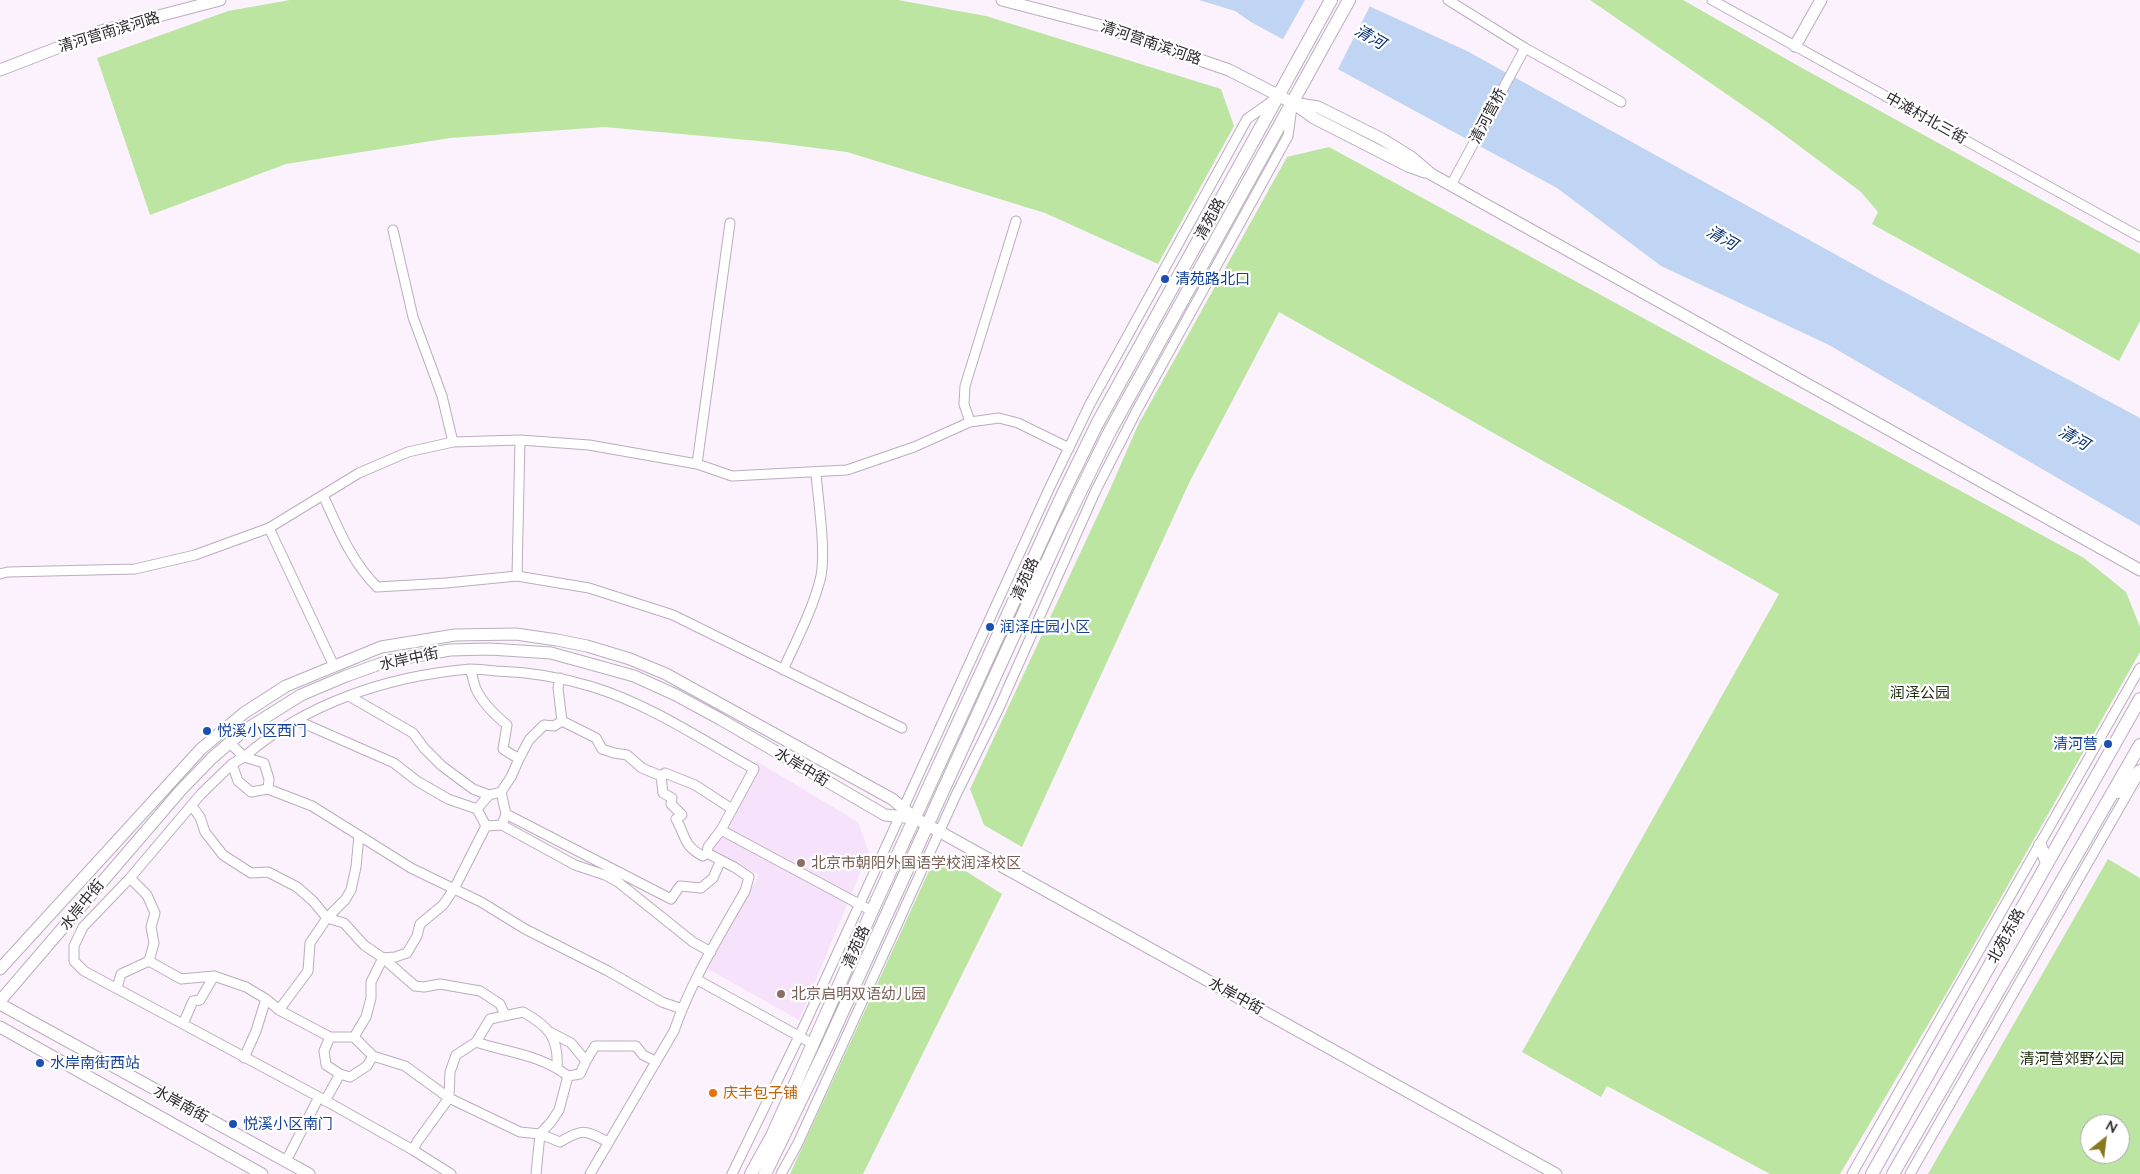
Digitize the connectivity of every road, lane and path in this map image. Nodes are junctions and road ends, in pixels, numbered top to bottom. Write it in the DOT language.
graph roads {
  1 [pos="220,0"];
  2 [pos="1002,0"];
  3 [pos="1331,0"];
  4 [pos="1348,0"];
  5 [pos="1448,0"];
  6 [pos="1712,0"];
  7 [pos="1820,0"];
  8 [pos="1795,46"];
  9 [pos="1525,48"];
  10 [pos="0,70"];
  11 [pos="1279,96"];
  12 [pos="1621,102"];
  13 [pos="1293,103"];
  14 [pos="1452,185"];
  15 [pos="1016,221"];
  16 [pos="730,223"];
  17 [pos="393,230"];
  18 [pos="2140,237"];
  19 [pos="970,422"];
  20 [pos="520,440"];
  21 [pos="452,442"];
  22 [pos="1068,448"];
  23 [pos="697,464"];
  24 [pos="816,473"];
  25 [pos="323,495"];
  26 [pos="269,528"];
  27 [pos="2140,570"];
  28 [pos="0,574"];
  29 [pos="517,576"];
  30 [pos="334,666"];
  31 [pos="2140,668"];
  32 [pos="470,669"];
  33 [pos="783,670"];
  34 [pos="560,678"];
  35 [pos="349,696"];
  36 [pos="2140,699"];
  37 [pos="296,720"];
  38 [pos="562,721"];
  39 [pos="902,728"];
  40 [pos="230,743"];
  41 [pos="2140,744"];
  42 [pos="244,757"];
  43 [pos="519,759"];
  44 [pos="232,764"];
  45 [pos="2140,772"];
  46 [pos="661,776"];
  47 [pos="268,789"];
  48 [pos="501,792"];
  49 [pos="489,795"];
  50 [pos="2108,800"];
  51 [pos="192,806"];
  52 [pos="477,808"];
  53 [pos="732,809"];
  54 [pos="901,812"];
  55 [pos="506,814"];
  56 [pos="915,818"];
  57 [pos="502,825"];
  58 [pos="486,826"];
  59 [pos="934,829"];
  60 [pos="721,830"];
  61 [pos="359,835"];
  62 [pos="2040,845"];
  63 [pos="707,853"];
  64 [pos="721,860"];
  65 [pos="2047,863"];
  66 [pos="130,878"];
  67 [pos="454,889"];
  68 [pos="858,903"];
  69 [pos="872,911"];
  70 [pos="327,918"];
  71 [pos="711,952"];
  72 [pos="384,958"];
  73 [pos="150,961"];
  74 [pos="0,969"];
  75 [pos="214,976"];
  76 [pos="696,978"];
  77 [pos="117,988"];
  78 [pos="266,999"];
  79 [pos="0,1003"];
  80 [pos="682,1009"];
  81 [pos="279,1010"];
  82 [pos="505,1015"];
  83 [pos="183,1024"];
  84 [pos="0,1028"];
  85 [pos="550,1032"];
  86 [pos="799,1035"];
  87 [pos="330,1037"];
  88 [pos="354,1037"];
  89 [pos="476,1042"];
  90 [pos="814,1044"];
  91 [pos="373,1056"];
  92 [pos="244,1058"];
  93 [pos="586,1061"];
  94 [pos="655,1061"];
  95 [pos="557,1068"];
  96 [pos="340,1074"];
  97 [pos="568,1076"];
  98 [pos="449,1098"];
  99 [pos="322,1099"];
  100 [pos="540,1134"];
  101 [pos="608,1142"];
  102 [pos="413,1150"];
  103 [pos="286,1161"];
  104 [pos="262,1174"];
  105 [pos="309,1174"];
  106 [pos="451,1174"];
  107 [pos="536,1174"];
  108 [pos="590,1174"];
  109 [pos="732,1174"];
  110 [pos="751,1174"];
  111 [pos="765,1174"];
  112 [pos="782,1174"];
  113 [pos="1556,1174"];
  114 [pos="1852,1174"];
  115 [pos="1872,1174"];
  116 [pos="1893,1174"];
  117 [pos="1910,1174"];
  1 -- 10 [label="street, 清河营南滨河路"];
  2 -- 11 [label="street, 清河营南滨河路"];
  3 -- 11 [label="main road, 清苑路"];
  4 -- 13 [label="main road, 清苑路"];
  5 -- 9 [label="street"];
  6 -- 8 [label="street, 中滩村北三街"];
  7 -- 8 [label="street"];
  8 -- 18 [label="street, 中滩村北三街"];
  9 -- 12 [label="street"];
  9 -- 14 [label="street, 清河营桥"];
  11 -- 13 [label="street, 清河营南滨河路"];
  11 -- 22 [label="street"];
  11 -- 56 [label="main road, 清苑路"];
  13 -- 14 [label="street"];
  13 -- 59 [label="main road, 清苑路"];
  14 -- 27 [label="street"];
  15 -- 19 [label="street"];
  16 -- 23 [label="street"];
  17 -- 21 [label="street"];
  19 -- 22 [label="street"];
  19 -- 24 [label="street"];
  20 -- 21 [label="street"];
  20 -- 23 [label="street"];
  20 -- 29 [label="street"];
  21 -- 25 [label="street"];
  22 -- 54 [label="street"];
  23 -- 24 [label="street"];
  24 -- 33 [label="street"];
  25 -- 26 [label="street"];
  25 -- 29 [label="street"];
  26 -- 28 [label="street"];
  26 -- 30 [label="street"];
  29 -- 33 [label="street"];
  30 -- 54 [label="street, 水岸中街"];
  30 -- 74 [label="street, 水岸中街"];
  31 -- 62 [label="street"];
  32 -- 34 [label="street"];
  32 -- 35 [label="street"];
  32 -- 43 [label="street"];
  33 -- 39 [label="street"];
  34 -- 38 [label="street"];
  34 -- 53 [label="street"];
  35 -- 37 [label="street"];
  35 -- 49 [label="street"];
  36 -- 65 [label="main road, 北苑东路"];
  37 -- 42 [label="street"];
  37 -- 52 [label="street"];
  38 -- 43 [label="street"];
  38 -- 46 [label="street"];
  40 -- 42 [label="street"];
  40 -- 54 [label="street, 水岸中街"];
  40 -- 79 [label="street, 水岸中街"];
  41 -- 50 [label="main road, 北苑东路"];
  42 -- 44 [label="street"];
  42 -- 47 [label="street"];
  43 -- 48 [label="street"];
  44 -- 47 [label="street"];
  44 -- 51 [label="street"];
  45 -- 50 [label="main road"];
  45 -- 117 [label="street"];
  46 -- 53 [label="street"];
  46 -- 63 [label="street"];
  47 -- 61 [label="street"];
  48 -- 49 [label="street"];
  48 -- 55 [label="street"];
  49 -- 52 [label="street"];
  50 -- 116 [label="main road, 北苑东路"];
  51 -- 66 [label="street"];
  51 -- 70 [label="street"];
  52 -- 58 [label="street"];
  53 -- 60 [label="street"];
  54 -- 56 [label="street, 水岸中街"];
  54 -- 68 [label="street"];
  55 -- 57 [label="street"];
  55 -- 64 [label="street"];
  56 -- 59 [label="street, 水岸中街"];
  56 -- 69 [label="main road, 清苑路"];
  57 -- 58 [label="street"];
  57 -- 71 [label="street"];
  58 -- 67 [label="street"];
  59 -- 111 [label="main road, 清苑路"];
  59 -- 112 [label="street"];
  59 -- 113 [label="street, 水岸中街"];
  60 -- 63 [label="street"];
  60 -- 68 [label="street"];
  61 -- 67 [label="street"];
  61 -- 70 [label="street"];
  62 -- 65 [label="main road"];
  62 -- 114 [label="street"];
  63 -- 64 [label="street"];
  64 -- 71 [label="street"];
  65 -- 115 [label="main road, 北苑东路"];
  66 -- 73 [label="street"];
  66 -- 77 [label="street"];
  67 -- 72 [label="street"];
  67 -- 80 [label="street"];
  68 -- 69 [label="street"];
  68 -- 86 [label="street"];
  69 -- 90 [label="main road, 清苑路"];
  70 -- 72 [label="street"];
  70 -- 81 [label="street"];
  71 -- 76 [label="street"];
  72 -- 82 [label="street"];
  72 -- 88 [label="street"];
  73 -- 75 [label="street"];
  73 -- 77 [label="street"];
  75 -- 78 [label="street"];
  75 -- 83 [label="street"];
  76 -- 80 [label="street"];
  76 -- 86 [label="street"];
  77 -- 83 [label="street"];
  78 -- 81 [label="street"];
  78 -- 92 [label="street"];
  79 -- 103 [label="street, 水岸南街"];
  80 -- 94 [label="street"];
  81 -- 87 [label="street"];
  82 -- 85 [label="street"];
  82 -- 89 [label="street"];
  83 -- 92 [label="street"];
  84 -- 104 [label="street, 水岸南街"];
  85 -- 93 [label="street"];
  85 -- 95 [label="street"];
  86 -- 90 [label="street"];
  86 -- 109 [label="street"];
  87 -- 88 [label="street"];
  87 -- 96 [label="street"];
  88 -- 91 [label="street"];
  89 -- 95 [label="street"];
  89 -- 98 [label="street"];
  90 -- 110 [label="main road, 清苑路"];
  91 -- 96 [label="street"];
  91 -- 98 [label="street"];
  92 -- 99 [label="street"];
  93 -- 94 [label="street"];
  93 -- 97 [label="street"];
  94 -- 101 [label="street"];
  95 -- 97 [label="street"];
  96 -- 99 [label="street"];
  97 -- 100 [label="street"];
  98 -- 100 [label="street"];
  98 -- 102 [label="street"];
  99 -- 102 [label="street"];
  99 -- 103 [label="street"];
  100 -- 101 [label="street"];
  100 -- 107 [label="street"];
  101 -- 108 [label="street"];
  102 -- 106 [label="street"];
  103 -- 105 [label="street, 水岸南街"];
}
